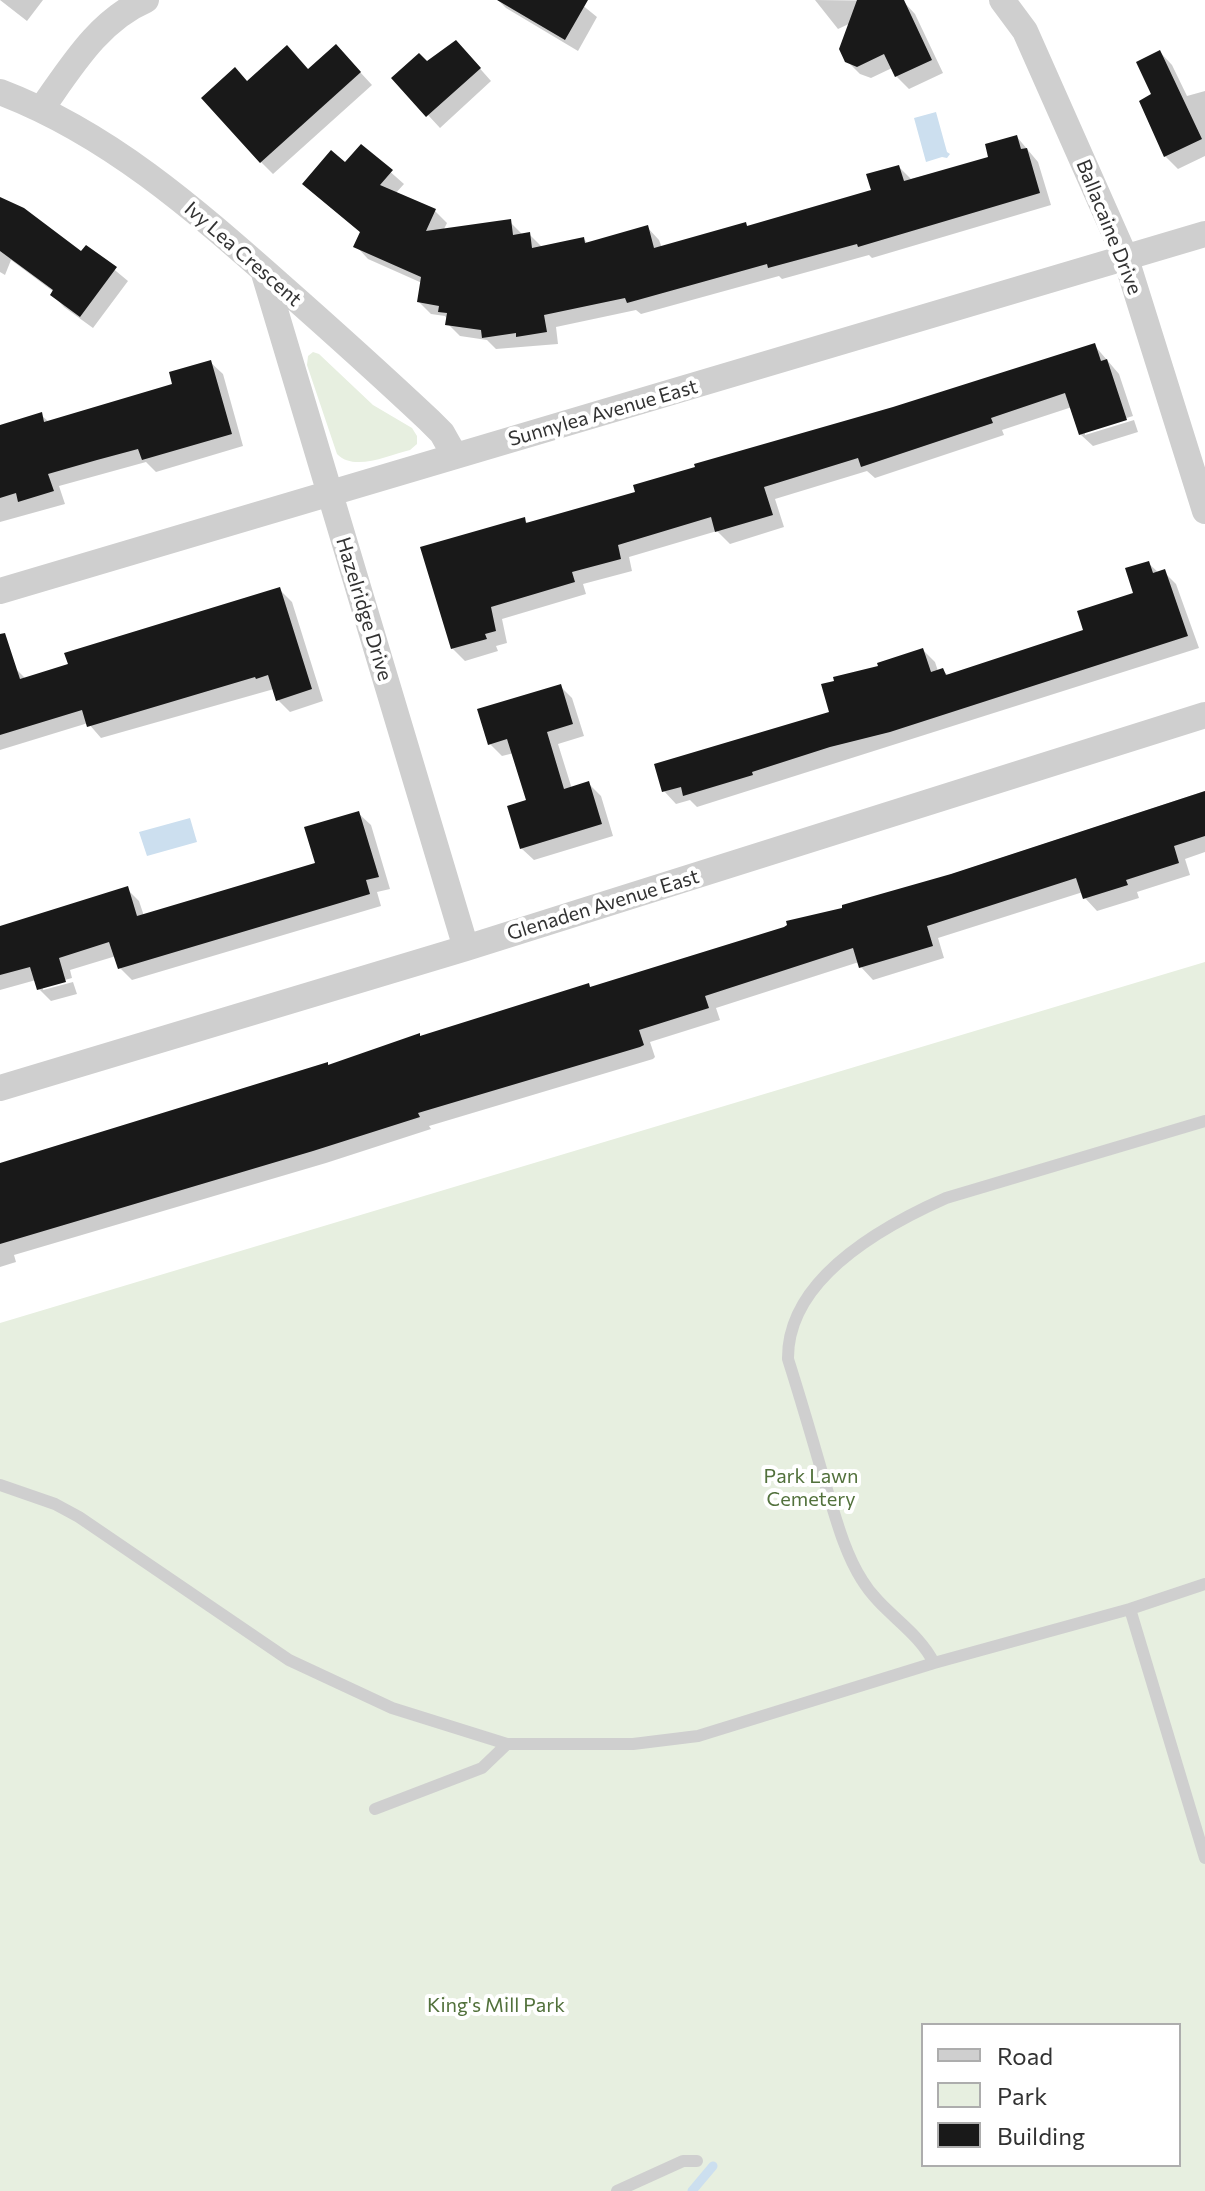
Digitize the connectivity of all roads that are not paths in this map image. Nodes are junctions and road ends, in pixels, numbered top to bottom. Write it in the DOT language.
graph roads {
  1 [pos="146,0"];
  2 [pos="1002,0"];
  3 [pos="0,92"];
  4 [pos="42,108"];
  5 [pos="1205,234"];
  6 [pos="1126,259"];
  7 [pos="263,270"];
  8 [pos="455,456"];
  9 [pos="330,492"];
  10 [pos="1205,511"];
  11 [pos="0,591"];
  12 [pos="1205,715"];
  13 [pos="466,948"];
  14 [pos="0,1088"];
  15 [pos="1205,1121"];
  16 [pos="0,1485"];
  17 [pos="1205,1584"];
  18 [pos="1130,1609"];
  19 [pos="934,1663"];
  20 [pos="507,1744"];
  21 [pos="375,1809"];
  22 [pos="1205,1858"];
  23 [pos="697,2161"];
  24 [pos="617,2191"];
  1 -- 4 [label="street"];
  2 -- 6 [label="street, Ballacaine Drive"];
  3 -- 4 [label="street, Ivy Lea Crescent"];
  4 -- 7 [label="street, Ivy Lea Crescent"];
  5 -- 6 [label="street, Sunnylea Avenue East"];
  6 -- 8 [label="street, Sunnylea Avenue East"];
  6 -- 10 [label="street, Ballacaine Drive"];
  7 -- 8 [label="street, Ivy Lea Crescent"];
  7 -- 9 [label="street, Hazelridge Drive"];
  8 -- 9 [label="street, Sunnylea Avenue East"];
  9 -- 11 [label="street, Sunnylea Avenue East"];
  9 -- 13 [label="street, Hazelridge Drive"];
  12 -- 13 [label="street, Glenaden Avenue East"];
  13 -- 14 [label="street, Glenaden Avenue East"];
  15 -- 19 [label="lane"];
  16 -- 20 [label="lane"];
  17 -- 18 [label="lane"];
  18 -- 19 [label="lane"];
  18 -- 22 [label="lane"];
  19 -- 20 [label="lane"];
  20 -- 21 [label="lane"];
  23 -- 24 [label="lane"];
}
